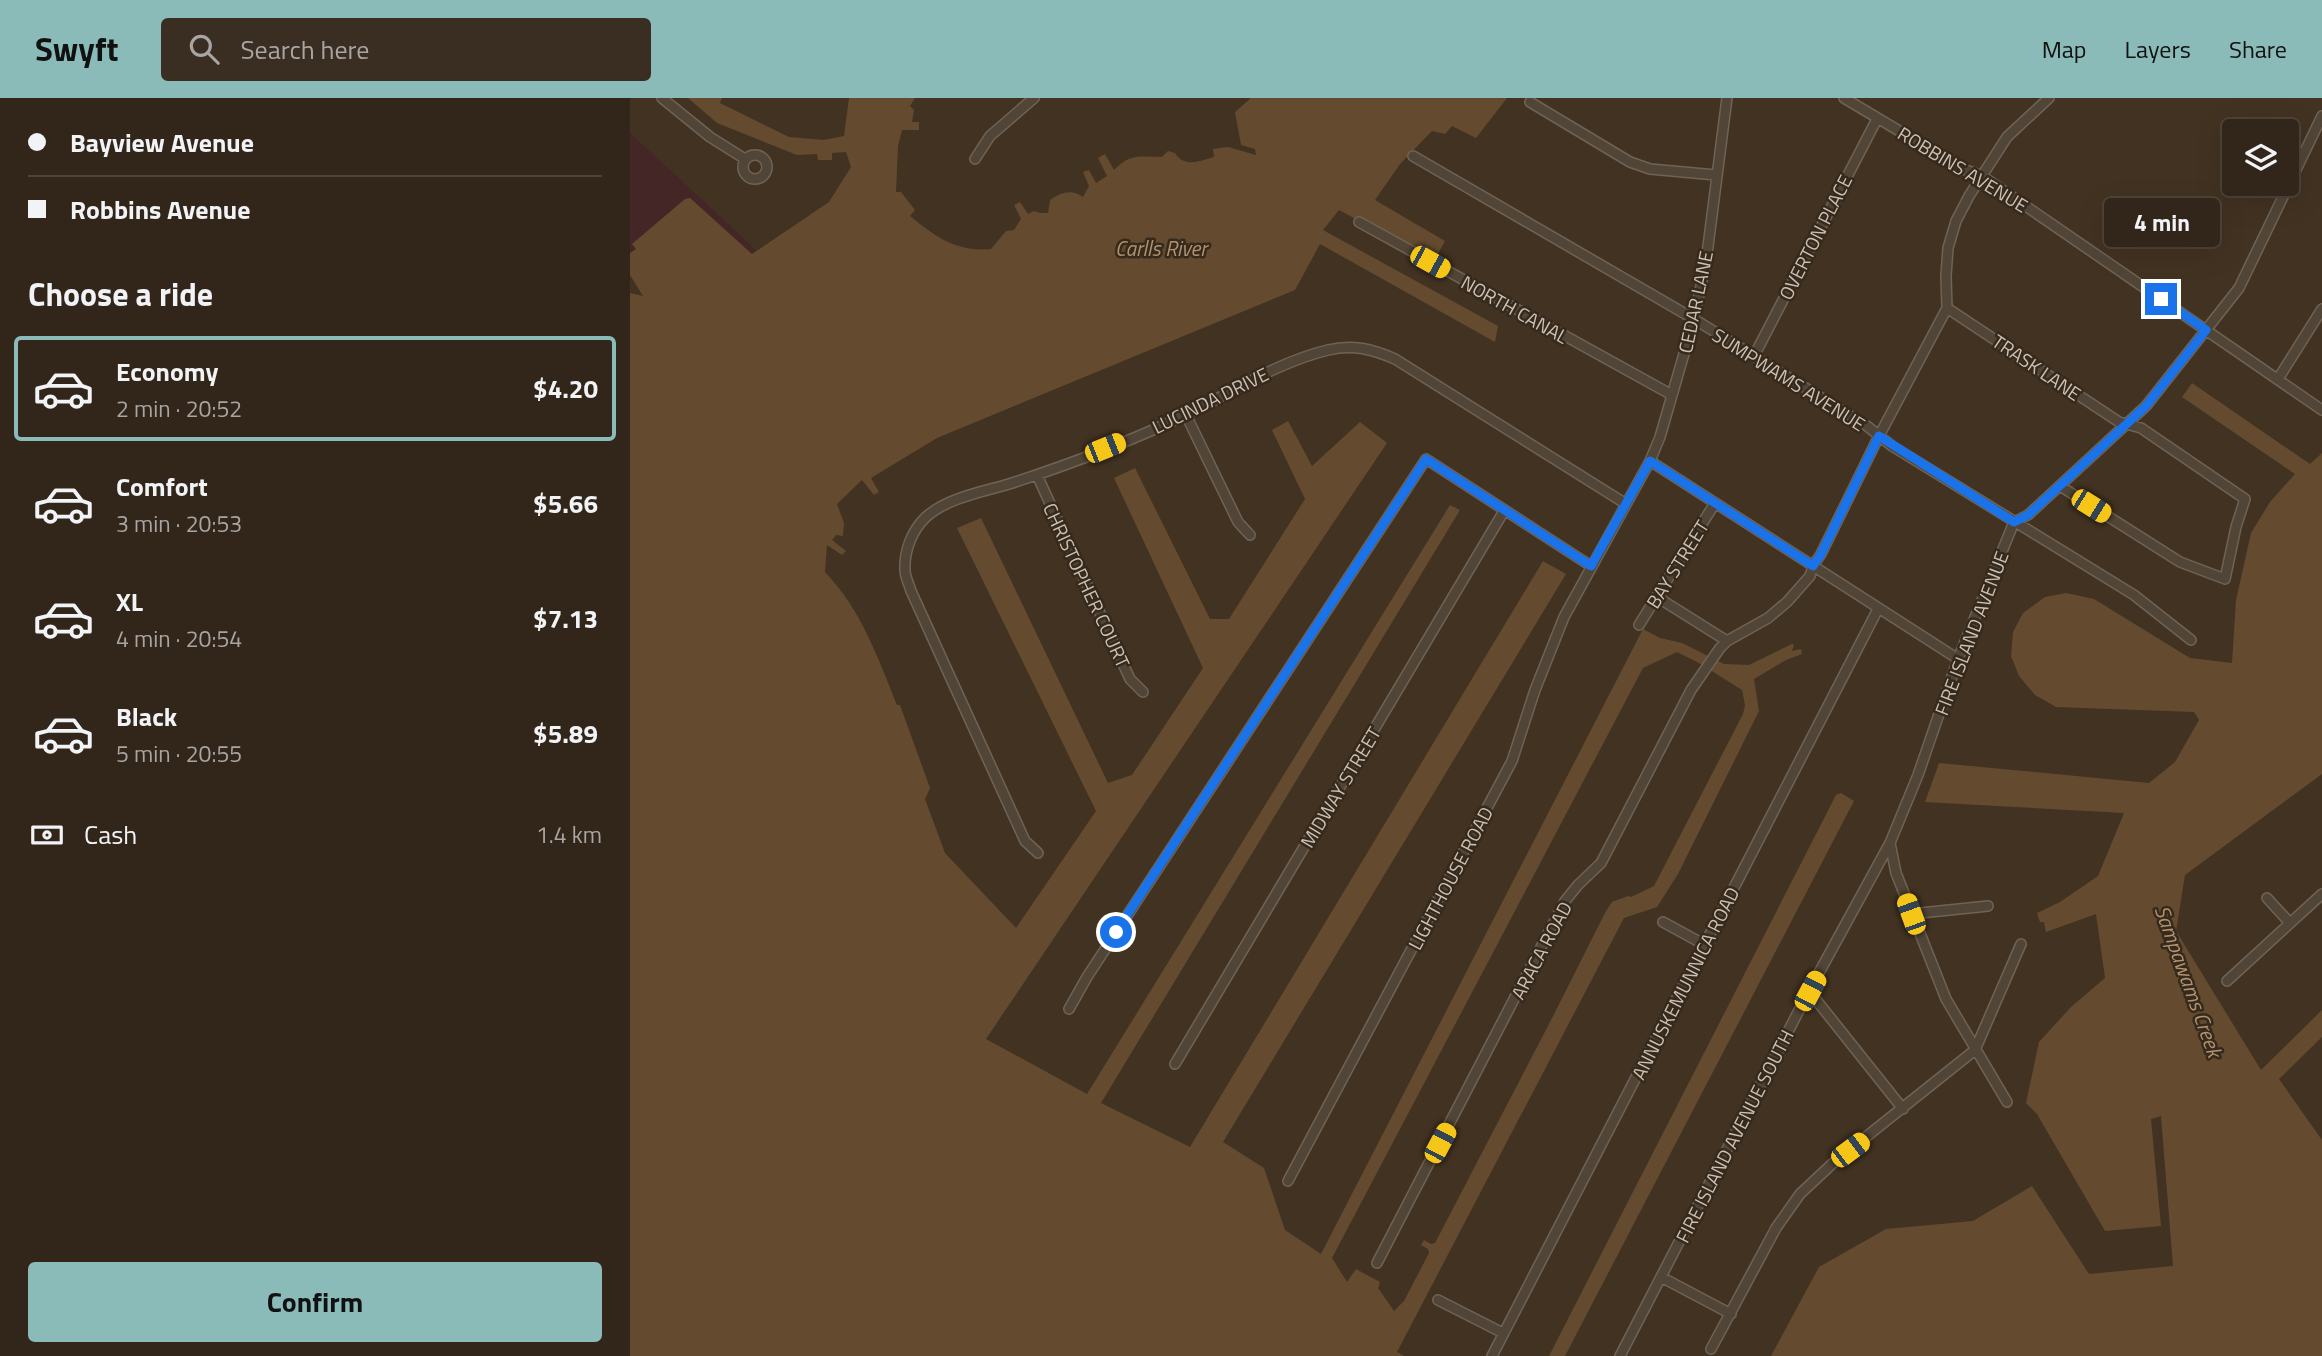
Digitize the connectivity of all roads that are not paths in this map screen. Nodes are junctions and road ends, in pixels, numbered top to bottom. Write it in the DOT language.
graph roads {
  1 [pos="662,98"];
  2 [pos="1034,98"];
  3 [pos="1727,98"];
  4 [pos="1844,98"];
  5 [pos="2049,98"];
  6 [pos="1530,102"];
  7 [pos="2322,116"];
  8 [pos="1877,119"];
  9 [pos="1413,156"];
  10 [pos="746,159"];
  11 [pos="975,159"];
  12 [pos="1716,176"];
  13 [pos="1982,176"];
  14 [pos="1359,222"];
  15 [pos="1947,308"];
  16 [pos="2322,309"];
  17 [pos="1695,319"];
  18 [pos="2206,330"];
  19 [pos="1754,356"];
  20 [pos="2278,379"];
  21 [pos="1672,395"];
  22 [pos="2322,410"];
  23 [pos="1186,415"];
  24 [pos="2128,424"];
  25 [pos="1879,436"];
  26 [pos="1650,461"];
  27 [pos="1037,475"];
  28 [pos="2060,486"];
  29 [pos="1715,503"];
  30 [pos="1626,504"];
  31 [pos="1504,510"];
  32 [pos="2014,522"];
  33 [pos="1250,535"];
  34 [pos="1591,566"];
  35 [pos="1813,566"];
  36 [pos="1657,597"];
  37 [pos="1878,609"];
  38 [pos="1639,625"];
  39 [pos="2191,640"];
  40 [pos="1727,641"];
  41 [pos="1958,659"];
  42 [pos="1143,692"];
  43 [pos="1890,843"];
  44 [pos="1038,853"];
  45 [pos="2322,894"];
  46 [pos="2267,898"];
  47 [pos="1988,906"];
  48 [pos="1911,914"];
  49 [pos="1663,922"];
  50 [pos="2290,922"];
  51 [pos="2021,944"];
  52 [pos="1705,945"];
  53 [pos="2227,981"];
  54 [pos="1810,991"];
  55 [pos="1069,1009"];
  56 [pos="1975,1050"];
  57 [pos="1175,1064"];
  58 [pos="2007,1102"];
  59 [pos="1903,1110"];
  60 [pos="1288,1181"];
  61 [pos="1377,1263"];
  62 [pos="1661,1278"];
  63 [pos="1438,1300"];
  64 [pos="1731,1314"];
  65 [pos="1503,1333"];
  66 [pos="1711,1349"];
  67 [pos="1492,1356"];
  68 [pos="1620,1356"];
  1 -- 10 [label="street"];
  2 -- 11 [label="street"];
  3 -- 12 [label="street, CEDAR LANE"];
  4 -- 8 [label="street, ROBBINS AVENUE"];
  5 -- 13 [label="street"];
  6 -- 12 [label="street"];
  7 -- 18 [label="street"];
  8 -- 13 [label="street, ROBBINS AVENUE"];
  8 -- 19 [label="street, OVERTON PLACE"];
  9 -- 17 [label="street, SUMPWAMS AVENUE"];
  12 -- 17 [label="street, CEDAR LANE"];
  13 -- 15 [label="street"];
  13 -- 18 [label="street, ROBBINS AVENUE"];
  14 -- 21 [label="street, NORTH CANAL"];
  15 -- 24 [label="street, TRASK LANE"];
  15 -- 25 [label="street, ARACA ROAD"];
  16 -- 20 [label="street"];
  17 -- 19 [label="street, SUMPWAMS AVENUE"];
  17 -- 21 [label="street, CEDAR LANE"];
  18 -- 20 [label="street, ROBBINS AVENUE"];
  18 -- 24 [label="street"];
  19 -- 25 [label="street, SUMPWAMS AVENUE"];
  20 -- 22 [label="street, ROBBINS AVENUE"];
  21 -- 26 [label="street, CEDAR LANE"];
  23 -- 27 [label="street, LUCINDA DRIVE"];
  23 -- 30 [label="street, LUCINDA DRIVE"];
  23 -- 33 [label="street"];
  24 -- 28 [label="street"];
  24 -- 28 [label="street, TRASK LANE"];
  25 -- 32 [label="street, SUMPWAMS AVENUE"];
  25 -- 35 [label="street, ARACA ROAD"];
  26 -- 29 [label="street"];
  26 -- 30 [label="street, CEDAR LANE"];
  27 -- 42 [label="street, CHRISTOPHER COURT"];
  27 -- 44 [label="street, LUCINDA DRIVE"];
  28 -- 32 [label="street"];
  29 -- 35 [label="street"];
  29 -- 36 [label="street, BAY STREET"];
  30 -- 34 [label="street, CEDAR LANE"];
  31 -- 34 [label="street"];
  31 -- 55 [label="street"];
  31 -- 57 [label="street, MIDWAY STREET"];
  32 -- 39 [label="street, SUMPWAMS AVENUE"];
  32 -- 41 [label="street, FIRE ISLAND AVENUE"];
  34 -- 60 [label="street, LIGHTHOUSE ROAD"];
  35 -- 37 [label="street"];
  35 -- 40 [label="street, ARACA ROAD"];
  36 -- 38 [label="street, BAY STREET"];
  36 -- 40 [label="street"];
  37 -- 41 [label="street"];
  37 -- 52 [label="street, ANNUSKEMUNNICA ROAD"];
  40 -- 61 [label="street, ARACA ROAD"];
  41 -- 43 [label="street, FIRE ISLAND AVENUE"];
  43 -- 48 [label="street"];
  43 -- 54 [label="street, FIRE ISLAND AVENUE SOUTH"];
  45 -- 50 [label="street"];
  46 -- 50 [label="street"];
  47 -- 48 [label="street"];
  48 -- 56 [label="street"];
  49 -- 52 [label="street"];
  50 -- 53 [label="street"];
  51 -- 56 [label="street"];
  52 -- 65 [label="street, ANNUSKEMUNNICA ROAD"];
  54 -- 59 [label="street"];
  54 -- 62 [label="street, FIRE ISLAND AVENUE SOUTH"];
  56 -- 58 [label="street"];
  56 -- 59 [label="street"];
  59 -- 64 [label="street"];
  62 -- 64 [label="street"];
  62 -- 68 [label="street, FIRE ISLAND AVENUE SOUTH"];
  63 -- 65 [label="street"];
  64 -- 66 [label="street"];
  65 -- 67 [label="street, ANNUSKEMUNNICA ROAD"];
}
